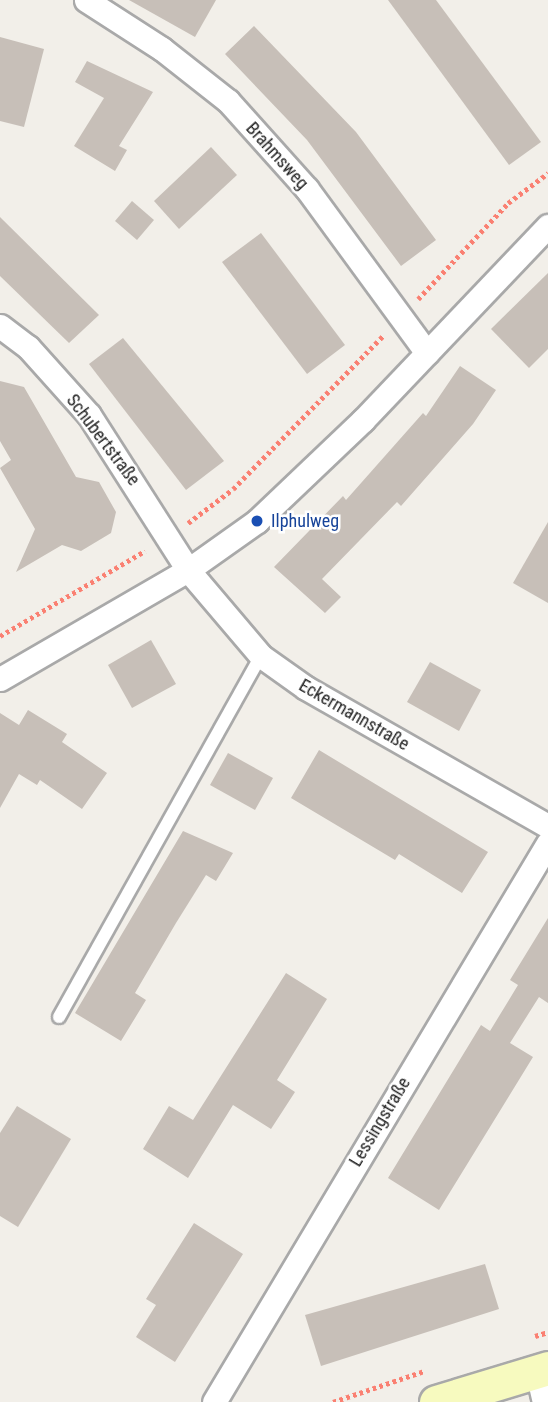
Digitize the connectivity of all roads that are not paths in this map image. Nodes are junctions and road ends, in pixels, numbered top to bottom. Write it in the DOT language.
graph roads {
  1 [pos="86,0"];
  2 [pos="548,226"];
  3 [pos="0,326"];
  4 [pos="428,353"];
  5 [pos="188,570"];
  6 [pos="261,656"];
  7 [pos="0,679"];
  8 [pos="548,826"];
  9 [pos="548,843"];
  10 [pos="59,1017"];
  11 [pos="543,1380"];
  12 [pos="214,1402"];
  13 [pos="436,1402"];
  1 -- 4 [label="street, Brahmsweg"];
  2 -- 4 [label="street"];
  3 -- 5 [label="street, Schubertstraße"];
  4 -- 5 [label="street"];
  5 -- 6 [label="street, Eckermannstraße"];
  5 -- 7 [label="street"];
  6 -- 8 [label="street, Eckermannstraße"];
  6 -- 10 [label="lane"];
  9 -- 12 [label="street, Lessingstraße"];
  11 -- 13 [label="main road"];
}
